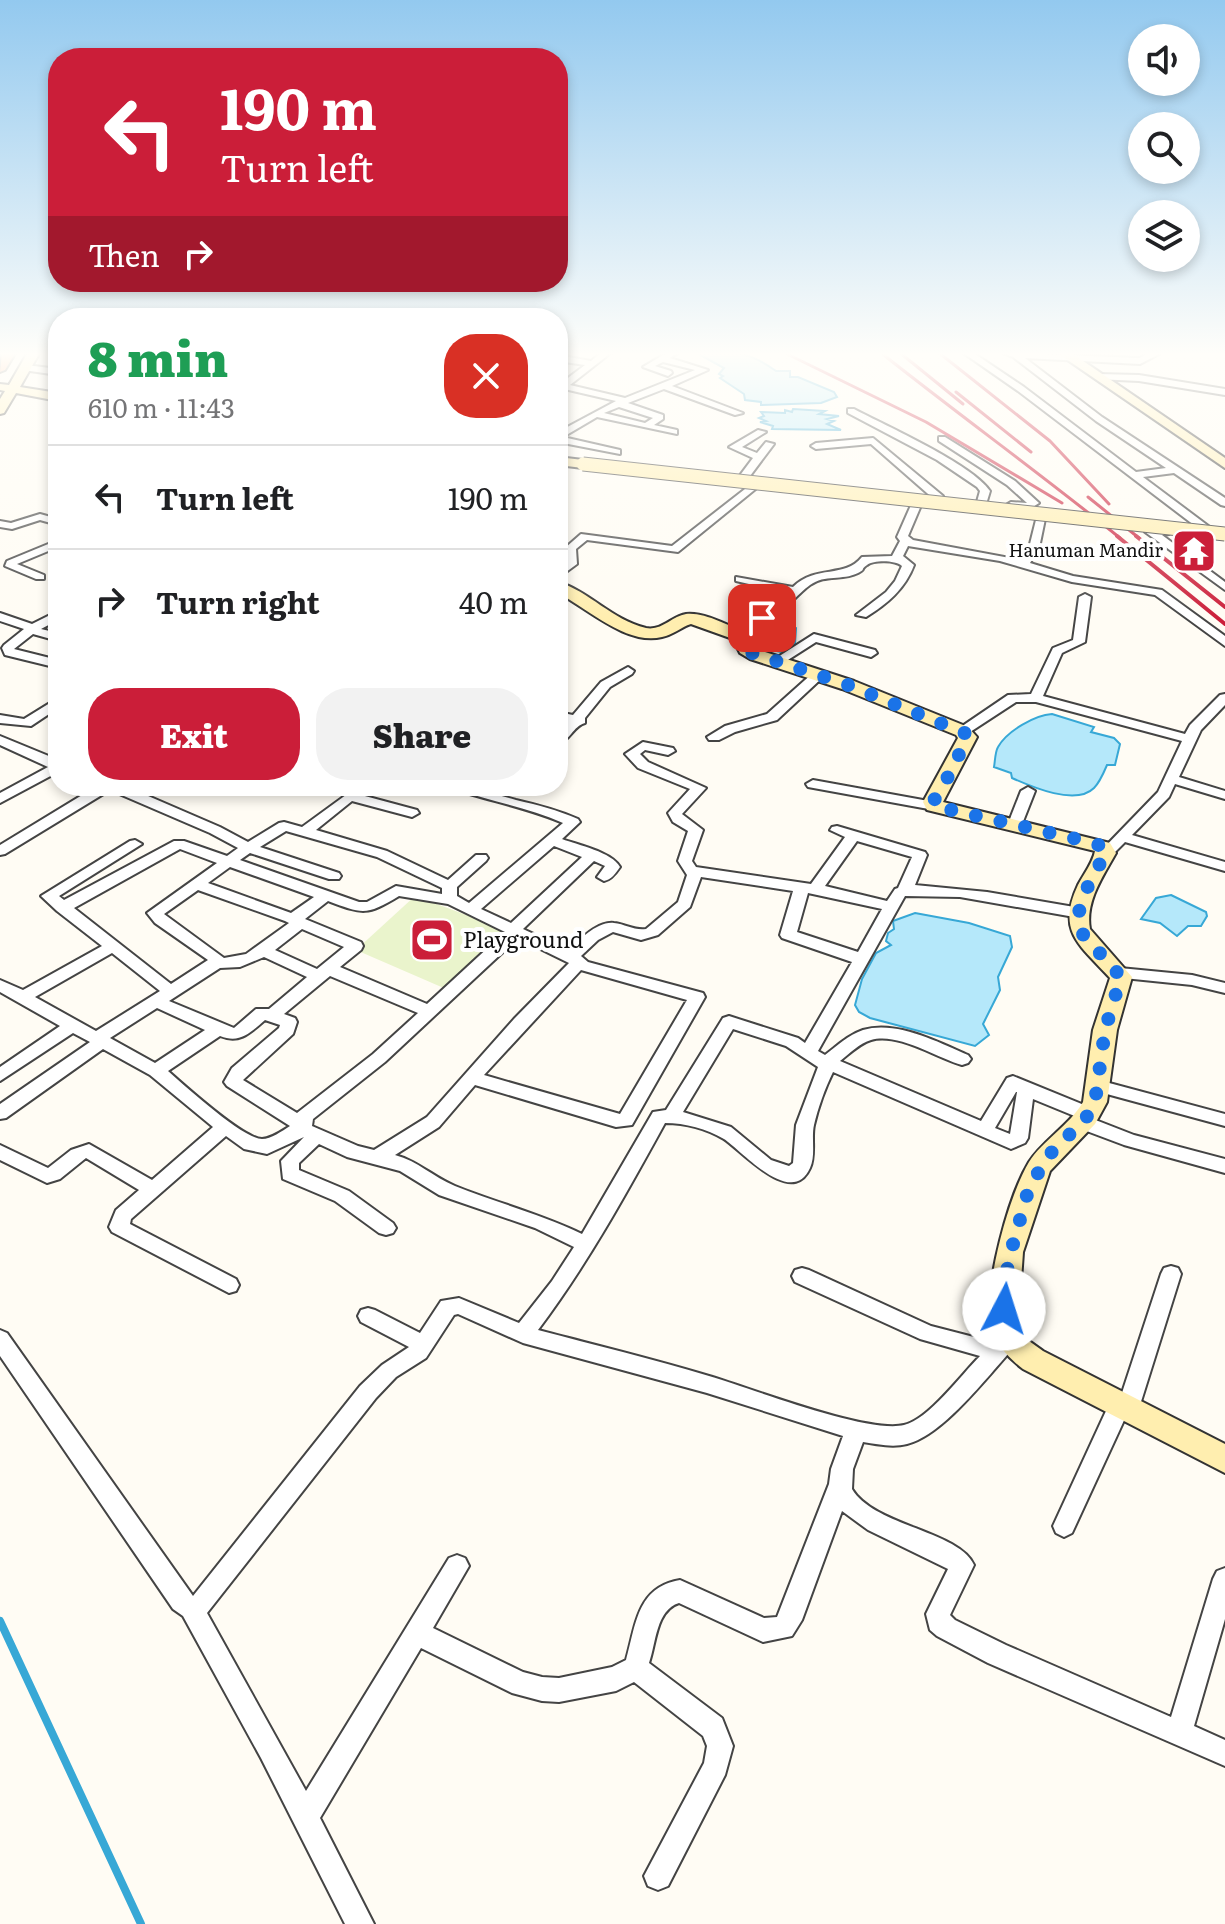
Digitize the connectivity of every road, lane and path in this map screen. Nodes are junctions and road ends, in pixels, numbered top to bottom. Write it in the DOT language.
graph roads {
  1 [pos="583,442"];
  2 [pos="743,442"];
  3 [pos="864,442"];
  4 [pos="874,442"];
  5 [pos="909,442"];
  6 [pos="946,442"];
  7 [pos="1089,442"];
  8 [pos="1134,442"];
  9 [pos="1193,442"];
  10 [pos="769,444"];
  11 [pos="816,446"];
  12 [pos="617,452"];
  13 [pos="759,457"];
  14 [pos="568,462"];
  15 [pos="568,462"];
  16 [pos="568,462"];
  17 [pos="1225,464"];
  18 [pos="1177,470"];
  19 [pos="1132,475"];
  20 [pos="743,478"];
  21 [pos="754,485"];
  22 [pos="939,498"];
  23 [pos="917,503"];
  24 [pos="1225,503"];
  25 [pos="981,505"];
  26 [pos="1042,516"];
  27 [pos="1082,520"];
  28 [pos="48,521"];
  29 [pos="0,524"];
  30 [pos="1223,535"];
  31 [pos="905,541"];
  32 [pos="48,547"];
  33 [pos="898,557"];
  34 [pos="1024,564"];
  35 [pos="568,567"];
  36 [pos="40,577"];
  37 [pos="740,579"];
  38 [pos="1225,587"];
  39 [pos="794,591"];
  40 [pos="568,592"];
  41 [pos="1085,597"];
  42 [pos="862,615"];
  43 [pos="0,617"];
  44 [pos="48,621"];
  45 [pos="33,629"];
  46 [pos="48,634"];
  47 [pos="740,636"];
  48 [pos="1225,642"];
  49 [pos="871,653"];
  50 [pos="48,661"];
  51 [pos="776,662"];
  52 [pos="628,671"];
  53 [pos="818,675"];
  54 [pos="1036,698"];
  55 [pos="1225,698"];
  56 [pos="48,708"];
  57 [pos="568,718"];
  58 [pos="0,719"];
  59 [pos="580,720"];
  60 [pos="23,724"];
  61 [pos="568,731"];
  62 [pos="962,731"];
  63 [pos="714,737"];
  64 [pos="0,739"];
  65 [pos="1188,739"];
  66 [pos="668,751"];
  67 [pos="48,757"];
  68 [pos="48,772"];
  69 [pos="1172,779"];
  70 [pos="813,784"];
  71 [pos="1028,791"];
  72 [pos="1225,795"];
  73 [pos="93,796"];
  74 [pos="134,796"];
  75 [pos="507,796"];
  76 [pos="0,799"];
  77 [pos="934,806"];
  78 [pos="412,813"];
  79 [pos="1015,824"];
  80 [pos="837,830"];
  81 [pos="306,831"];
  82 [pos="854,835"];
  83 [pos="1122,837"];
  84 [pos="552,840"];
  85 [pos="135,844"];
  86 [pos="248,848"];
  87 [pos="0,851"];
  88 [pos="1106,853"];
  89 [pos="593,854"];
  90 [pos="481,858"];
  91 [pos="229,863"];
  92 [pos="1225,867"];
  93 [pos="695,872"];
  94 [pos="334,876"];
  95 [pos="604,877"];
  96 [pos="199,885"];
  97 [pos="808,888"];
  98 [pos="905,890"];
  99 [pos="451,893"];
  100 [pos="325,896"];
  101 [pos="891,907"];
  102 [pos="62,908"];
  103 [pos="470,910"];
  104 [pos="1080,913"];
  105 [pos="295,921"];
  106 [pos="514,930"];
  107 [pos="113,946"];
  108 [pos="263,950"];
  109 [pos="861,959"];
  110 [pos="575,961"];
  111 [pos="217,963"];
  112 [pos="325,973"];
  113 [pos="1120,973"];
  114 [pos="0,985"];
  115 [pos="1225,988"];
  116 [pos="22,998"];
  117 [pos="165,998"];
  118 [pos="431,1012"];
  119 [pos="273,1015"];
  120 [pos="73,1025"];
  121 [pos="218,1029"];
  122 [pos="100,1039"];
  123 [pos="808,1053"];
  124 [pos="962,1059"];
  125 [pos="827,1065"];
  126 [pos="156,1071"];
  127 [pos="0,1075"];
  128 [pos="472,1078"];
  129 [pos="1098,1086"];
  130 [pos="1029,1091"];
  131 [pos="641,1098"];
  132 [pos="673,1112"];
  133 [pos="0,1113"];
  134 [pos="1085,1118"];
  135 [pos="1225,1120"];
  136 [pos="225,1127"];
  137 [pos="307,1130"];
  138 [pos="984,1131"];
  139 [pos="0,1152"];
  140 [pos="378,1157"];
  141 [pos="1225,1166"];
  142 [pos="156,1186"];
  143 [pos="386,1228"];
  144 [pos="586,1244"];
  145 [pos="1171,1274"];
  146 [pos="802,1276"];
  147 [pos="229,1285"];
  148 [pos="368,1316"];
  149 [pos="523,1334"];
  150 [pos="0,1339"];
  151 [pos="424,1345"];
  152 [pos="1004,1345"];
  153 [pos="1124,1406"];
  154 [pos="856,1431"];
  155 [pos="1225,1459"];
  156 [pos="841,1482"];
  157 [pos="1064,1526"];
  158 [pos="457,1566"];
  159 [pos="1225,1579"];
  160 [pos="191,1608"];
  161 [pos="416,1633"];
  162 [pos="635,1668"];
  163 [pos="1179,1733"];
  164 [pos="1225,1753"];
  165 [pos="305,1817"];
  166 [pos="658,1876"];
  167 [pos="360,1924"];
  1 -- 12 [label="street"];
  2 -- 13 [label="street"];
  3 -- 11 [label="street"];
  4 -- 22 [label="street"];
  5 -- 25 [label="street"];
  6 -- 25 [label="street"];
  7 -- 19 [label="street"];
  8 -- 18 [label="street"];
  9 -- 17 [label="street"];
  10 -- 13 [label="street"];
  13 -- 20 [label="street"];
  14 -- 20 [label="street"];
  15 -- 30 [label="street, bridge"];
  16 -- 21 [label="street"];
  18 -- 19 [label="street"];
  18 -- 24 [label="street"];
  19 -- 30 [label="street"];
  20 -- 22 [label="street"];
  21 -- 23 [label="street"];
  21 -- 35 [label="street"];
  22 -- 25 [label="street"];
  23 -- 25 [label="street"];
  23 -- 31 [label="street"];
  25 -- 26 [label="street"];
  26 -- 27 [label="street"];
  26 -- 34 [label="street"];
  28 -- 29 [label="street"];
  30 -- 38 [label="street"];
  31 -- 33 [label="street"];
  31 -- 34 [label="street"];
  32 -- 36 [label="street"];
  33 -- 39 [label="street"];
  33 -- 42 [label="street"];
  34 -- 48 [label="street"];
  37 -- 39 [label="street"];
  39 -- 47 [label="street"];
  40 -- 47 [label="street"];
  41 -- 54 [label="street"];
  43 -- 45 [label="street"];
  44 -- 45 [label="street"];
  45 -- 46 [label="street"];
  45 -- 50 [label="street"];
  47 -- 51 [label="street"];
  49 -- 51 [label="street"];
  51 -- 53 [label="street"];
  52 -- 59 [label="street"];
  53 -- 62 [label="street"];
  53 -- 63 [label="street"];
  54 -- 62 [label="street"];
  54 -- 65 [label="street"];
  55 -- 65 [label="street"];
  56 -- 60 [label="street"];
  57 -- 59 [label="street"];
  58 -- 60 [label="street"];
  59 -- 61 [label="street"];
  60 -- 64 [label="street"];
  62 -- 77 [label="street"];
  64 -- 67 [label="street"];
  65 -- 69 [label="street"];
  66 -- 93 [label="street"];
  68 -- 76 [label="street"];
  69 -- 72 [label="street"];
  69 -- 83 [label="street"];
  70 -- 77 [label="street"];
  71 -- 79 [label="street"];
  73 -- 87 [label="street"];
  74 -- 86 [label="street"];
  75 -- 84 [label="street"];
  77 -- 79 [label="street"];
  78 -- 81 [label="street"];
  79 -- 88 [label="street"];
  80 -- 82 [label="street"];
  81 -- 86 [label="street"];
  81 -- 99 [label="street"];
  82 -- 97 [label="street"];
  82 -- 98 [label="street"];
  83 -- 88 [label="street"];
  83 -- 92 [label="street"];
  84 -- 89 [label="street"];
  84 -- 103 [label="street"];
  85 -- 102 [label="street"];
  86 -- 91 [label="street"];
  86 -- 94 [label="street"];
  88 -- 104 [label="street"];
  89 -- 95 [label="street"];
  89 -- 106 [label="street"];
  90 -- 99 [label="street"];
  91 -- 96 [label="street"];
  91 -- 100 [label="street"];
  91 -- 102 [label="street"];
  93 -- 97 [label="street"];
  93 -- 110 [label="street"];
  96 -- 105 [label="street"];
  96 -- 111 [label="street"];
  97 -- 101 [label="street"];
  97 -- 109 [label="street"];
  98 -- 101 [label="street"];
  98 -- 104 [label="street"];
  99 -- 100 [label="street"];
  99 -- 103 [label="street"];
  100 -- 105 [label="street"];
  101 -- 109 [label="street"];
  102 -- 107 [label="street"];
  103 -- 106 [label="street"];
  104 -- 113 [label="street"];
  105 -- 108 [label="street"];
  105 -- 112 [label="street"];
  106 -- 110 [label="street"];
  106 -- 118 [label="street"];
  107 -- 116 [label="street"];
  107 -- 117 [label="street"];
  108 -- 111 [label="street"];
  108 -- 112 [label="street"];
  109 -- 123 [label="street"];
  110 -- 128 [label="street"];
  110 -- 131 [label="street"];
  111 -- 117 [label="street"];
  112 -- 118 [label="street"];
  112 -- 119 [label="street"];
  113 -- 115 [label="street"];
  113 -- 129 [label="street"];
  114 -- 116 [label="street"];
  116 -- 120 [label="street"];
  117 -- 121 [label="street"];
  117 -- 122 [label="street"];
  118 -- 137 [label="street"];
  119 -- 121 [label="street"];
  119 -- 137 [label="street"];
  120 -- 122 [label="street"];
  120 -- 127 [label="street"];
  121 -- 126 [label="street"];
  122 -- 126 [label="street"];
  122 -- 133 [label="street"];
  123 -- 125 [label="street"];
  123 -- 132 [label="street"];
  124 -- 125 [label="street"];
  125 -- 132 [label="street"];
  125 -- 138 [label="street"];
  126 -- 136 [label="street"];
  128 -- 131 [label="street"];
  128 -- 140 [label="street"];
  129 -- 134 [label="street"];
  129 -- 135 [label="street"];
  130 -- 134 [label="street"];
  130 -- 138 [label="street"];
  130 -- 138 [label="street"];
  131 -- 132 [label="street"];
  132 -- 144 [label="street"];
  134 -- 141 [label="street"];
  134 -- 152 [label="street"];
  136 -- 137 [label="street"];
  136 -- 142 [label="street"];
  137 -- 140 [label="street"];
  137 -- 143 [label="street"];
  139 -- 142 [label="street"];
  140 -- 144 [label="street"];
  142 -- 147 [label="street"];
  144 -- 149 [label="street"];
  145 -- 153 [label="street"];
  146 -- 152 [label="street"];
  148 -- 151 [label="street"];
  149 -- 151 [label="street"];
  149 -- 154 [label="street"];
  150 -- 160 [label="street"];
  151 -- 160 [label="street"];
  152 -- 153 [label="street"];
  152 -- 154 [label="street"];
  153 -- 155 [label="street"];
  153 -- 157 [label="street"];
  154 -- 156 [label="street"];
  156 -- 162 [label="street"];
  156 -- 163 [label="street"];
  158 -- 161 [label="street"];
  159 -- 163 [label="street"];
  160 -- 165 [label="street"];
  161 -- 162 [label="street"];
  161 -- 165 [label="street"];
  162 -- 166 [label="street"];
  163 -- 164 [label="street"];
  165 -- 167 [label="street"];
}
